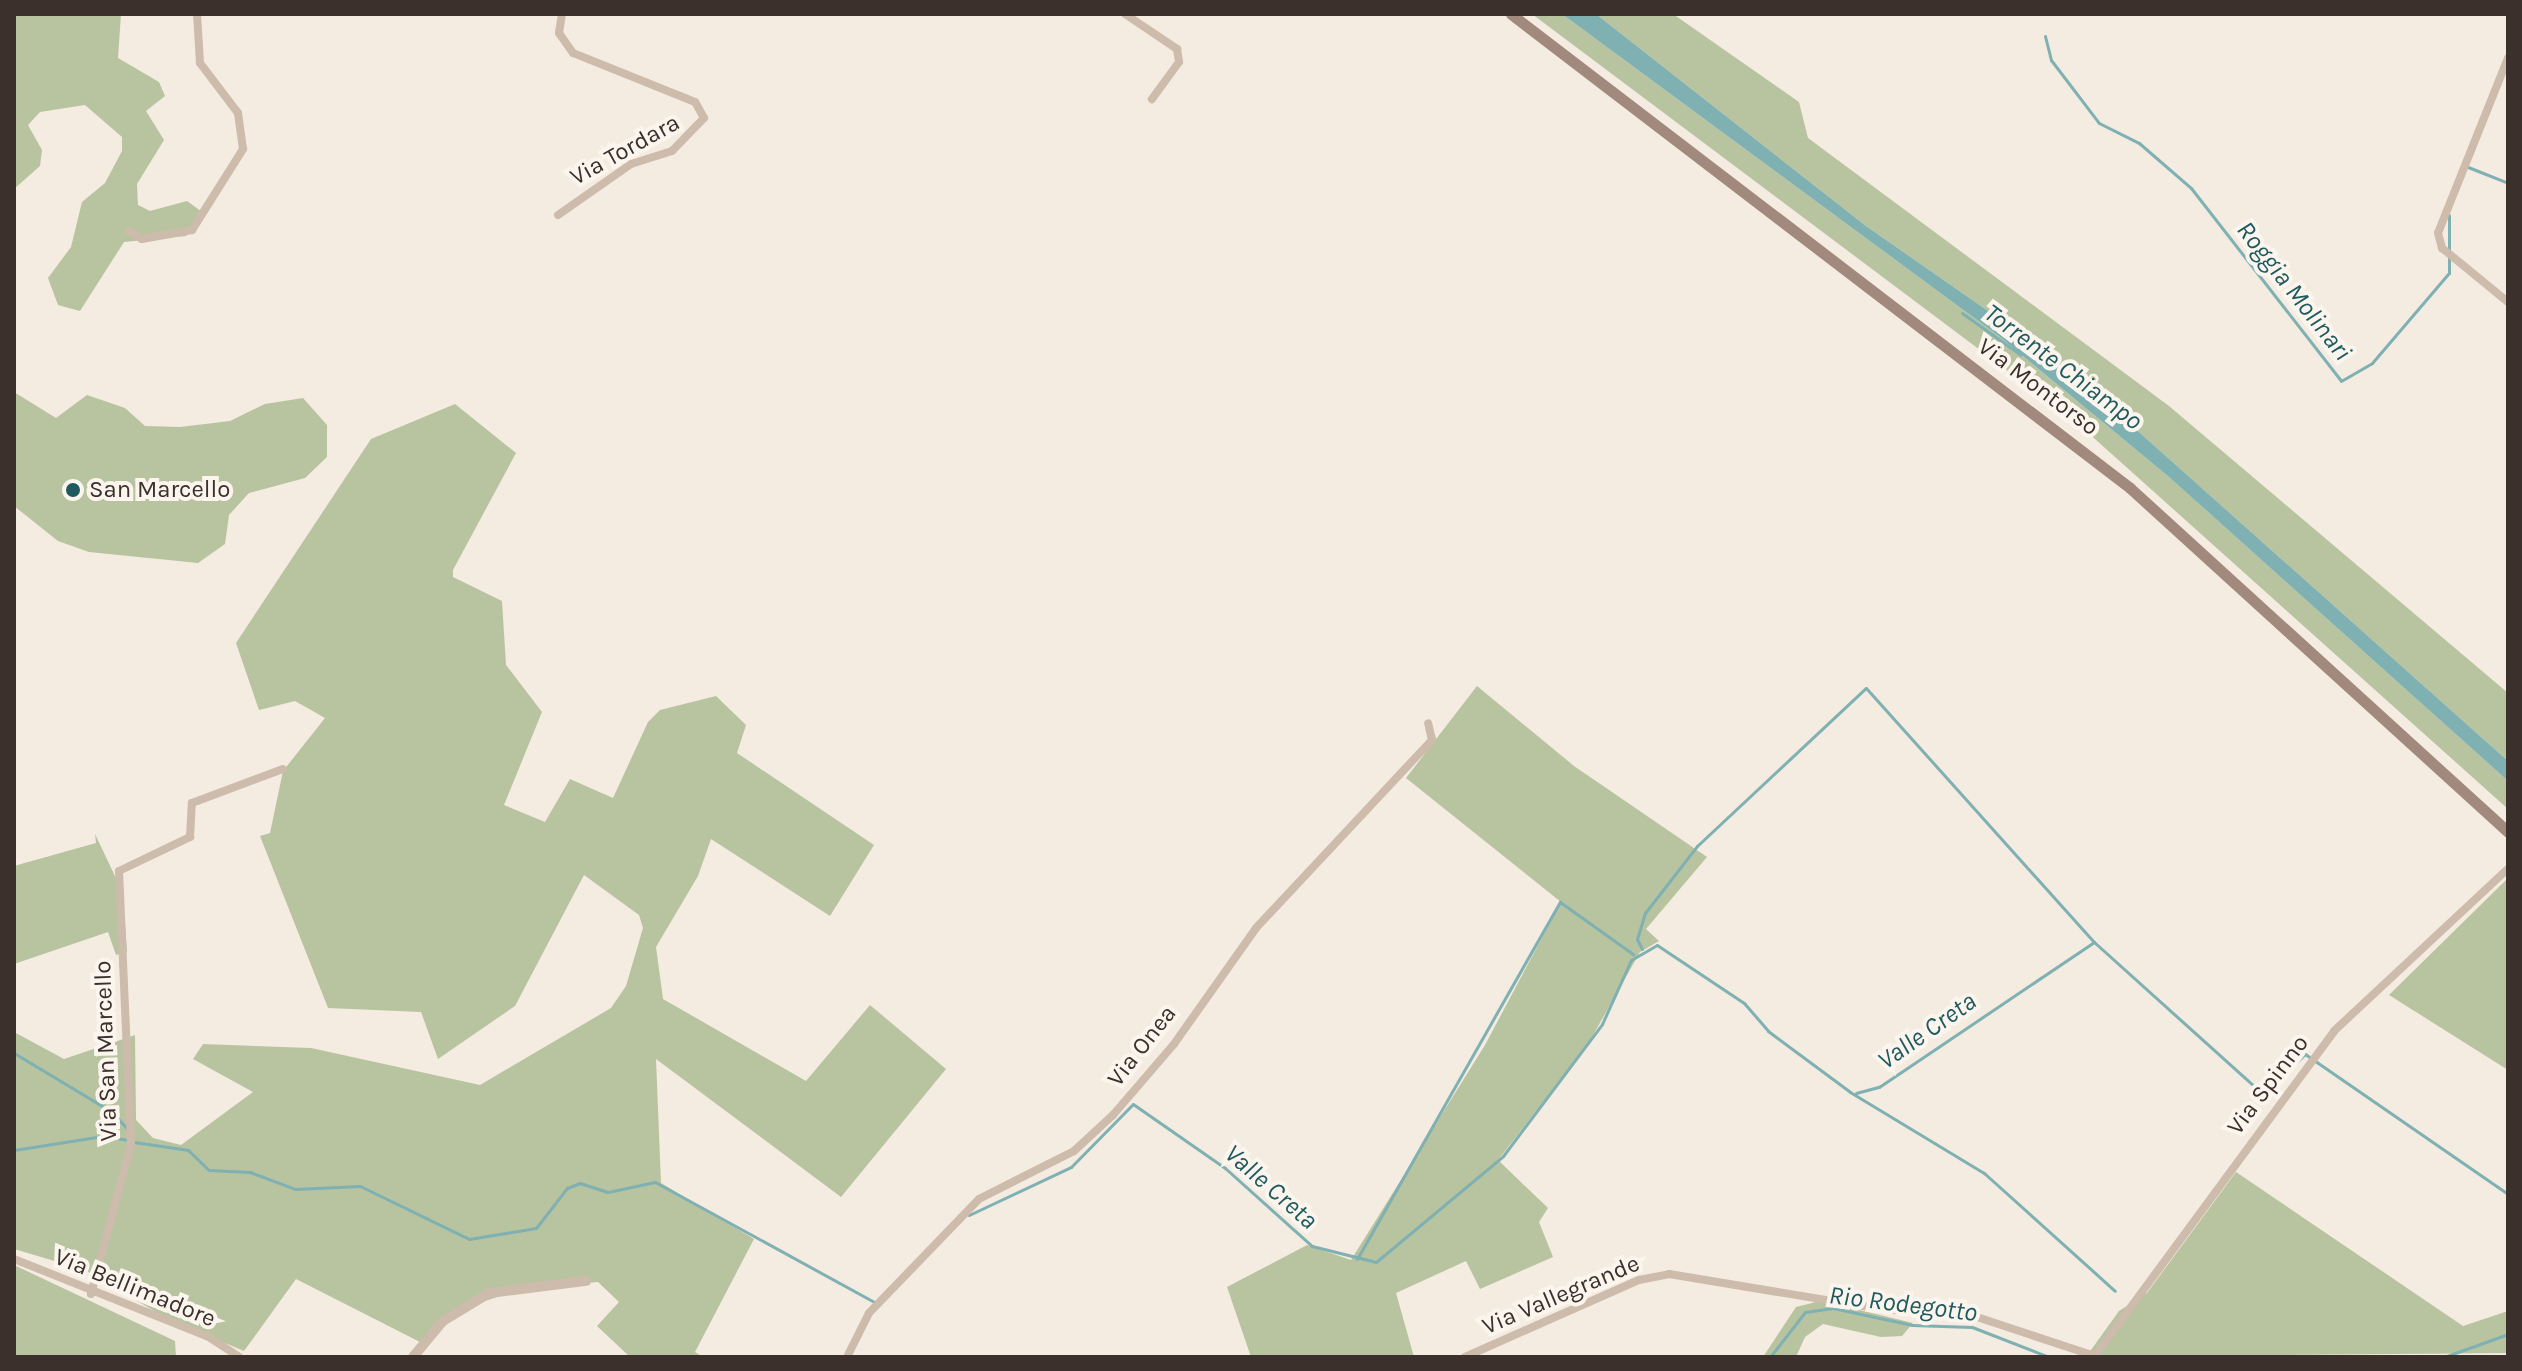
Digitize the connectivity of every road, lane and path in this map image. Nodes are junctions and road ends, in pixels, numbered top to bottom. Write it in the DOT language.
graph roads {
  1 [pos="197,14"];
  2 [pos="562,14"];
  3 [pos="1125,14"];
  4 [pos="1511,14"];
  5 [pos="2508,58"];
  6 [pos="1152,99"];
  7 [pos="558,215"];
  8 [pos="129,231"];
  9 [pos="2508,302"];
  10 [pos="1428,723"];
  11 [pos="283,769"];
  12 [pos="2508,832"];
  13 [pos="2508,869"];
  14 [pos="14,1259"];
  15 [pos="586,1281"];
  16 [pos="91,1294"];
  17 [pos="239,1357"];
  18 [pos="413,1357"];
  19 [pos="847,1357"];
  20 [pos="1465,1357"];
  21 [pos="2094,1357"];
  1 -- 8 [label="street"];
  2 -- 7 [label="street, Via Tordara"];
  3 -- 6 [label="street"];
  4 -- 12 [label="main road, Via Montorso"];
  5 -- 9 [label="street"];
  10 -- 19 [label="street, Via Onea"];
  11 -- 16 [label="street, Via San Marcello"];
  13 -- 21 [label="street, Via Spinno"];
  14 -- 16 [label="street, Via Bellimadore"];
  15 -- 18 [label="street"];
  16 -- 17 [label="street, Via Bellimadore"];
  20 -- 21 [label="street, Via Vallegrande"];
}
